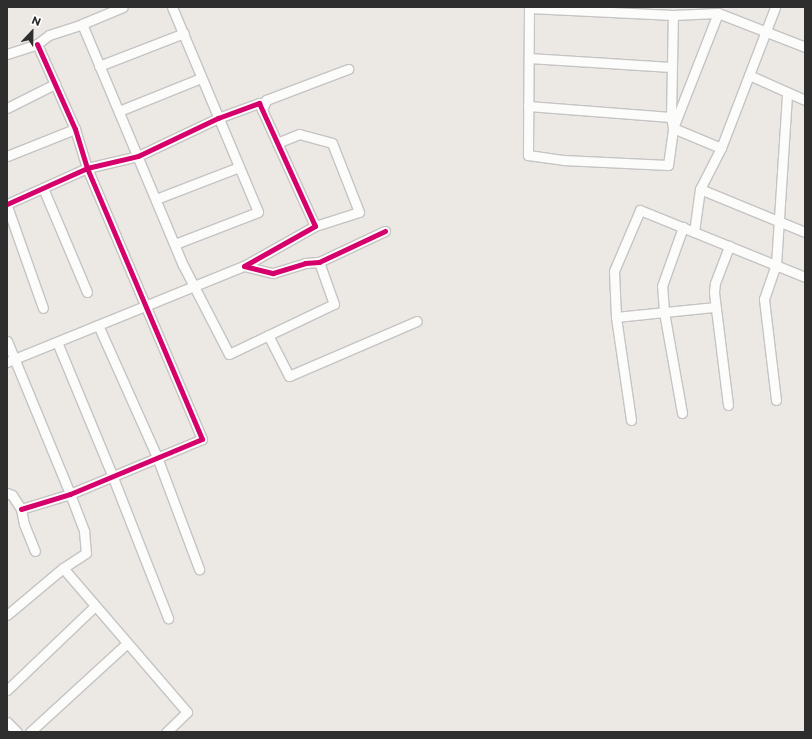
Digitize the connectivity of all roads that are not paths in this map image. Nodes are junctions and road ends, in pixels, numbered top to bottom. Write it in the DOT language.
graph roads {
  1 [pos="123,7"];
  2 [pos="172,7"];
  3 [pos="775,7"];
  4 [pos="529,8"];
  5 [pos="718,13"];
  6 [pos="673,15"];
  7 [pos="82,24"];
  8 [pos="765,31"];
  9 [pos="184,33"];
  10 [pos="36,44"];
  11 [pos="805,47"];
  12 [pos="7,54"];
  13 [pos="529,58"];
  14 [pos="99,66"];
  15 [pos="671,67"];
  16 [pos="348,69"];
  17 [pos="748,75"];
  18 [pos="201,78"];
  19 [pos="55,84"];
  20 [pos="787,92"];
  21 [pos="805,100"];
  22 [pos="528,106"];
  23 [pos="7,108"];
  24 [pos="262,110"];
  25 [pos="119,111"];
  26 [pos="671,117"];
  27 [pos="218,118"];
  28 [pos="673,128"];
  29 [pos="75,129"];
  30 [pos="277,143"];
  31 [pos="721,148"];
  32 [pos="7,156"];
  33 [pos="138,156"];
  34 [pos="240,167"];
  35 [pos="87,168"];
  36 [pos="43,188"];
  37 [pos="700,190"];
  38 [pos="156,200"];
  39 [pos="7,205"];
  40 [pos="780,222"];
  41 [pos="315,226"];
  42 [pos="683,227"];
  43 [pos="385,231"];
  44 [pos="694,232"];
  45 [pos="805,232"];
  46 [pos="175,244"];
  47 [pos="729,246"];
  48 [pos="319,262"];
  49 [pos="776,265"];
  50 [pos="244,266"];
  51 [pos="805,277"];
  52 [pos="193,286"];
  53 [pos="87,292"];
  54 [pos="146,305"];
  55 [pos="715,307"];
  56 [pos="43,308"];
  57 [pos="664,312"];
  58 [pos="616,317"];
  59 [pos="417,321"];
  60 [pos="98,325"];
  61 [pos="268,335"];
  62 [pos="7,341"];
  63 [pos="57,342"];
  64 [pos="11,361"];
  65 [pos="776,400"];
  66 [pos="728,405"];
  67 [pos="682,413"];
  68 [pos="631,420"];
  69 [pos="157,457"];
  70 [pos="112,475"];
  71 [pos="7,493"];
  72 [pos="70,494"];
  73 [pos="20,509"];
  74 [pos="35,550"];
  75 [pos="64,568"];
  76 [pos="199,569"];
  77 [pos="95,606"];
  78 [pos="7,616"];
  79 [pos="168,618"];
  80 [pos="127,643"];
  81 [pos="7,690"];
  82 [pos="7,722"];
  83 [pos="17,732"];
  84 [pos="30,732"];
  85 [pos="166,732"];
  1 -- 7 [label="street"];
  2 -- 9 [label="street"];
  3 -- 8 [label="street"];
  4 -- 6 [label="street"];
  4 -- 13 [label="street"];
  5 -- 6 [label="street"];
  5 -- 8 [label="street"];
  5 -- 28 [label="street"];
  6 -- 15 [label="street"];
  7 -- 10 [label="street"];
  7 -- 14 [label="street"];
  8 -- 11 [label="street"];
  8 -- 17 [label="street"];
  9 -- 14 [label="street"];
  9 -- 18 [label="street"];
  10 -- 12 [label="street"];
  10 -- 19 [label="street"];
  13 -- 15 [label="street"];
  13 -- 22 [label="street"];
  14 -- 25 [label="street"];
  15 -- 26 [label="street"];
  16 -- 24 [label="street"];
  17 -- 20 [label="street"];
  17 -- 31 [label="street"];
  18 -- 25 [label="street"];
  18 -- 27 [label="street"];
  19 -- 23 [label="street"];
  19 -- 29 [label="street"];
  20 -- 21 [label="street"];
  20 -- 40 [label="street"];
  22 -- 26 [label="street"];
  22 -- 28 [label="street"];
  24 -- 27 [label="street"];
  24 -- 30 [label="street"];
  25 -- 33 [label="street"];
  26 -- 28 [label="street"];
  27 -- 33 [label="street"];
  27 -- 34 [label="street"];
  28 -- 31 [label="street"];
  29 -- 32 [label="street"];
  29 -- 35 [label="street"];
  30 -- 41 [label="street"];
  30 -- 41 [label="street"];
  31 -- 37 [label="street"];
  33 -- 35 [label="street"];
  33 -- 38 [label="street"];
  34 -- 38 [label="street"];
  34 -- 46 [label="street"];
  35 -- 36 [label="street"];
  35 -- 54 [label="street"];
  36 -- 39 [label="street"];
  36 -- 53 [label="street"];
  37 -- 40 [label="street"];
  37 -- 44 [label="street"];
  38 -- 46 [label="street"];
  39 -- 56 [label="street"];
  40 -- 45 [label="street"];
  40 -- 49 [label="street"];
  41 -- 50 [label="street"];
  42 -- 44 [label="street"];
  42 -- 57 [label="street"];
  42 -- 58 [label="street"];
  43 -- 48 [label="street"];
  44 -- 47 [label="street"];
  46 -- 52 [label="street"];
  47 -- 49 [label="street"];
  47 -- 55 [label="street"];
  48 -- 50 [label="street"];
  48 -- 61 [label="street"];
  49 -- 51 [label="street"];
  49 -- 65 [label="street"];
  50 -- 52 [label="street"];
  52 -- 54 [label="street"];
  52 -- 61 [label="street"];
  54 -- 60 [label="street"];
  54 -- 69 [label="street"];
  55 -- 57 [label="street"];
  55 -- 66 [label="street"];
  57 -- 58 [label="street"];
  57 -- 67 [label="street"];
  58 -- 68 [label="street"];
  59 -- 61 [label="street"];
  60 -- 63 [label="street"];
  60 -- 69 [label="street"];
  62 -- 64 [label="street"];
  63 -- 64 [label="street"];
  63 -- 70 [label="street"];
  64 -- 72 [label="street"];
  69 -- 70 [label="street"];
  69 -- 76 [label="street"];
  70 -- 72 [label="street"];
  70 -- 79 [label="street"];
  71 -- 73 [label="street"];
  72 -- 73 [label="street"];
  72 -- 75 [label="street"];
  73 -- 74 [label="street"];
  75 -- 77 [label="street"];
  75 -- 78 [label="street"];
  77 -- 80 [label="street"];
  77 -- 81 [label="street"];
  80 -- 84 [label="street"];
  80 -- 85 [label="street"];
  82 -- 83 [label="street"];
}
